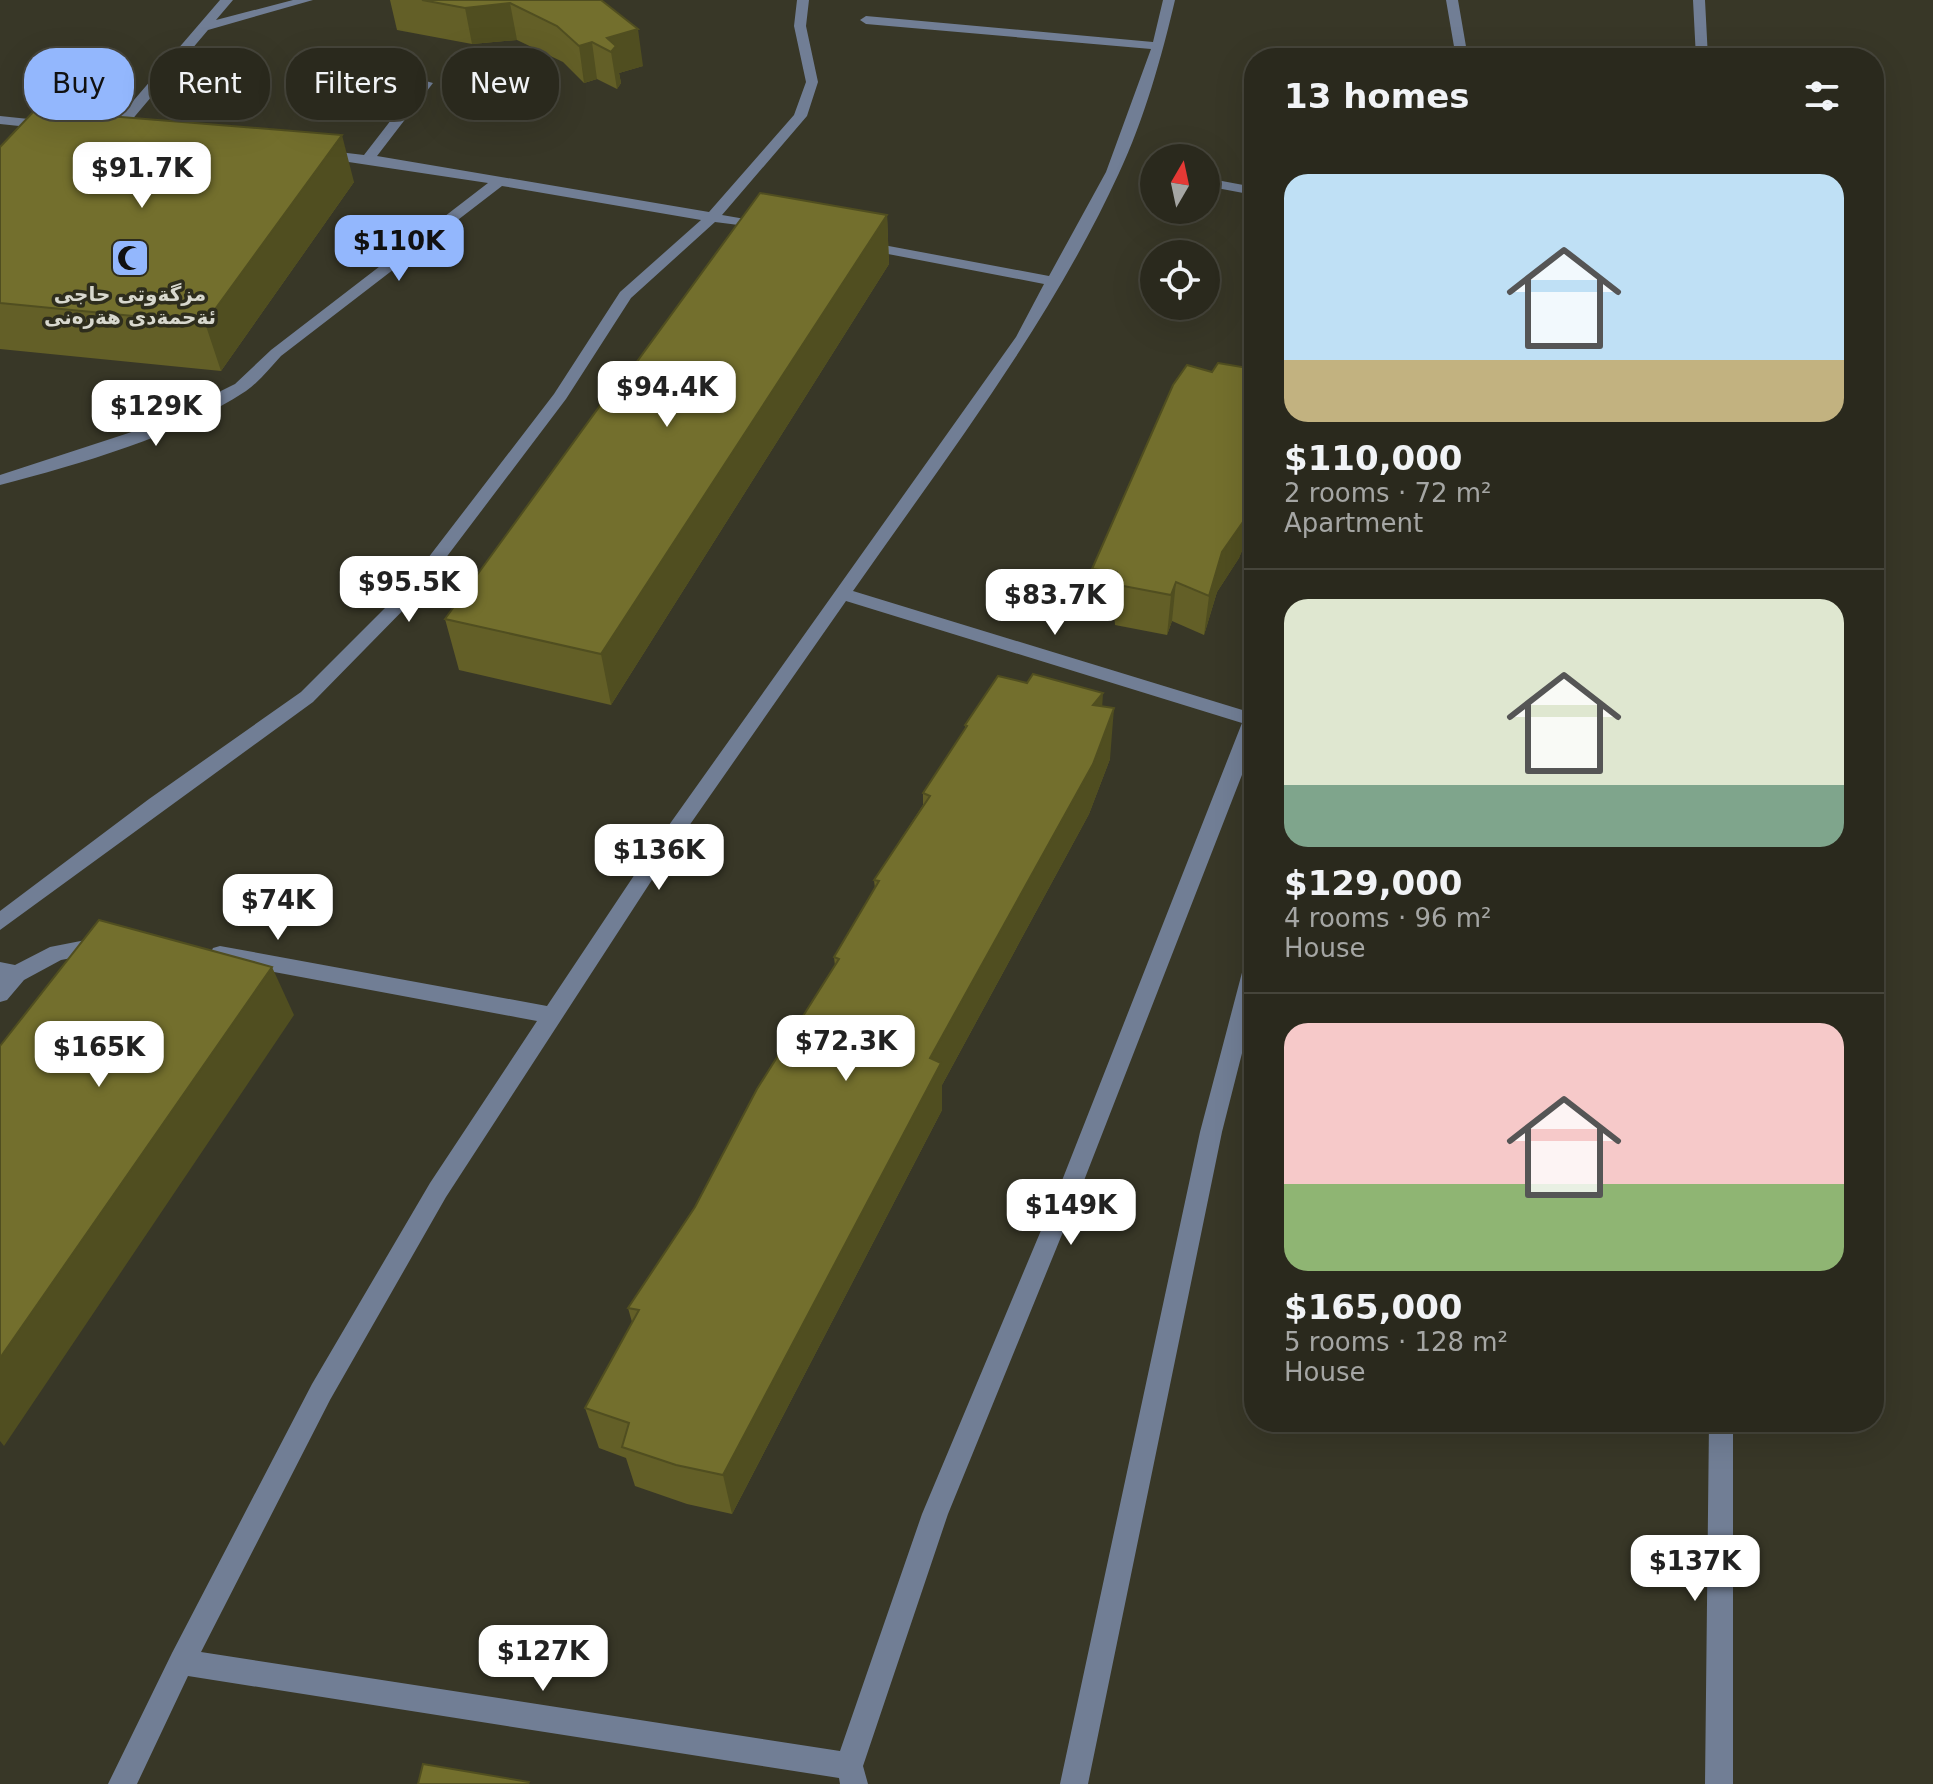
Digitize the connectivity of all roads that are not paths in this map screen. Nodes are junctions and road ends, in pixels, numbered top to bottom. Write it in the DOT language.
graph roads {
  1 [pos="227,0"];
  2 [pos="307,0"];
  3 [pos="803,0"];
  4 [pos="1169,0"];
  5 [pos="1452,0"];
  6 [pos="1699,0"];
  7 [pos="866,20"];
  8 [pos="205,27"];
  9 [pos="1158,46"];
  10 [pos="1460,48"];
  11 [pos="1701,48"];
  12 [pos="427,83"];
  13 [pos="0,120"];
  14 [pos="130,133"];
  15 [pos="52,137"];
  16 [pos="305,152"];
  17 [pos="368,159"];
  18 [pos="498,182"];
  19 [pos="1220,185"];
  20 [pos="1244,189"];
  21 [pos="713,216"];
  22 [pos="775,228"];
  23 [pos="853,243"];
  24 [pos="1055,282"];
  25 [pos="0,480"];
  26 [pos="844,594"];
  27 [pos="1244,716"];
  28 [pos="1244,745"];
  29 [pos="0,922"];
  30 [pos="128,942"];
  31 [pos="205,952"];
  32 [pos="8,972"];
  33 [pos="0,994"];
  34 [pos="1244,1004"];
  35 [pos="550,1015"];
  36 [pos="1721,1432"];
  37 [pos="181,1662"];
  38 [pos="852,1775"];
  39 [pos="122,1784"];
  40 [pos="1074,1784"];
  41 [pos="1719,1784"];
  1 -- 8 [label="street"];
  2 -- 8 [label="street"];
  3 -- 21 [label="street"];
  4 -- 9 [label="street"];
  5 -- 10 [label="street"];
  6 -- 11 [label="street"];
  7 -- 9 [label="street"];
  8 -- 14 [label="street"];
  9 -- 24 [label="street"];
  12 -- 17 [label="street"];
  13 -- 15 [label="street"];
  16 -- 17 [label="street"];
  17 -- 18 [label="street"];
  18 -- 21 [label="street"];
  18 -- 25 [label="street"];
  19 -- 20 [label="street"];
  21 -- 22 [label="street"];
  21 -- 29 [label="street"];
  23 -- 24 [label="street"];
  24 -- 26 [label="street"];
  26 -- 27 [label="street"];
  26 -- 35 [label="street"];
  28 -- 38 [label="street"];
  30 -- 32 [label="street"];
  31 -- 35 [label="street"];
  32 -- 33 [label="street"];
  34 -- 40 [label="street"];
  35 -- 37 [label="street"];
  36 -- 41 [label="street"];
  37 -- 38 [label="street"];
  37 -- 39 [label="street"];
}
